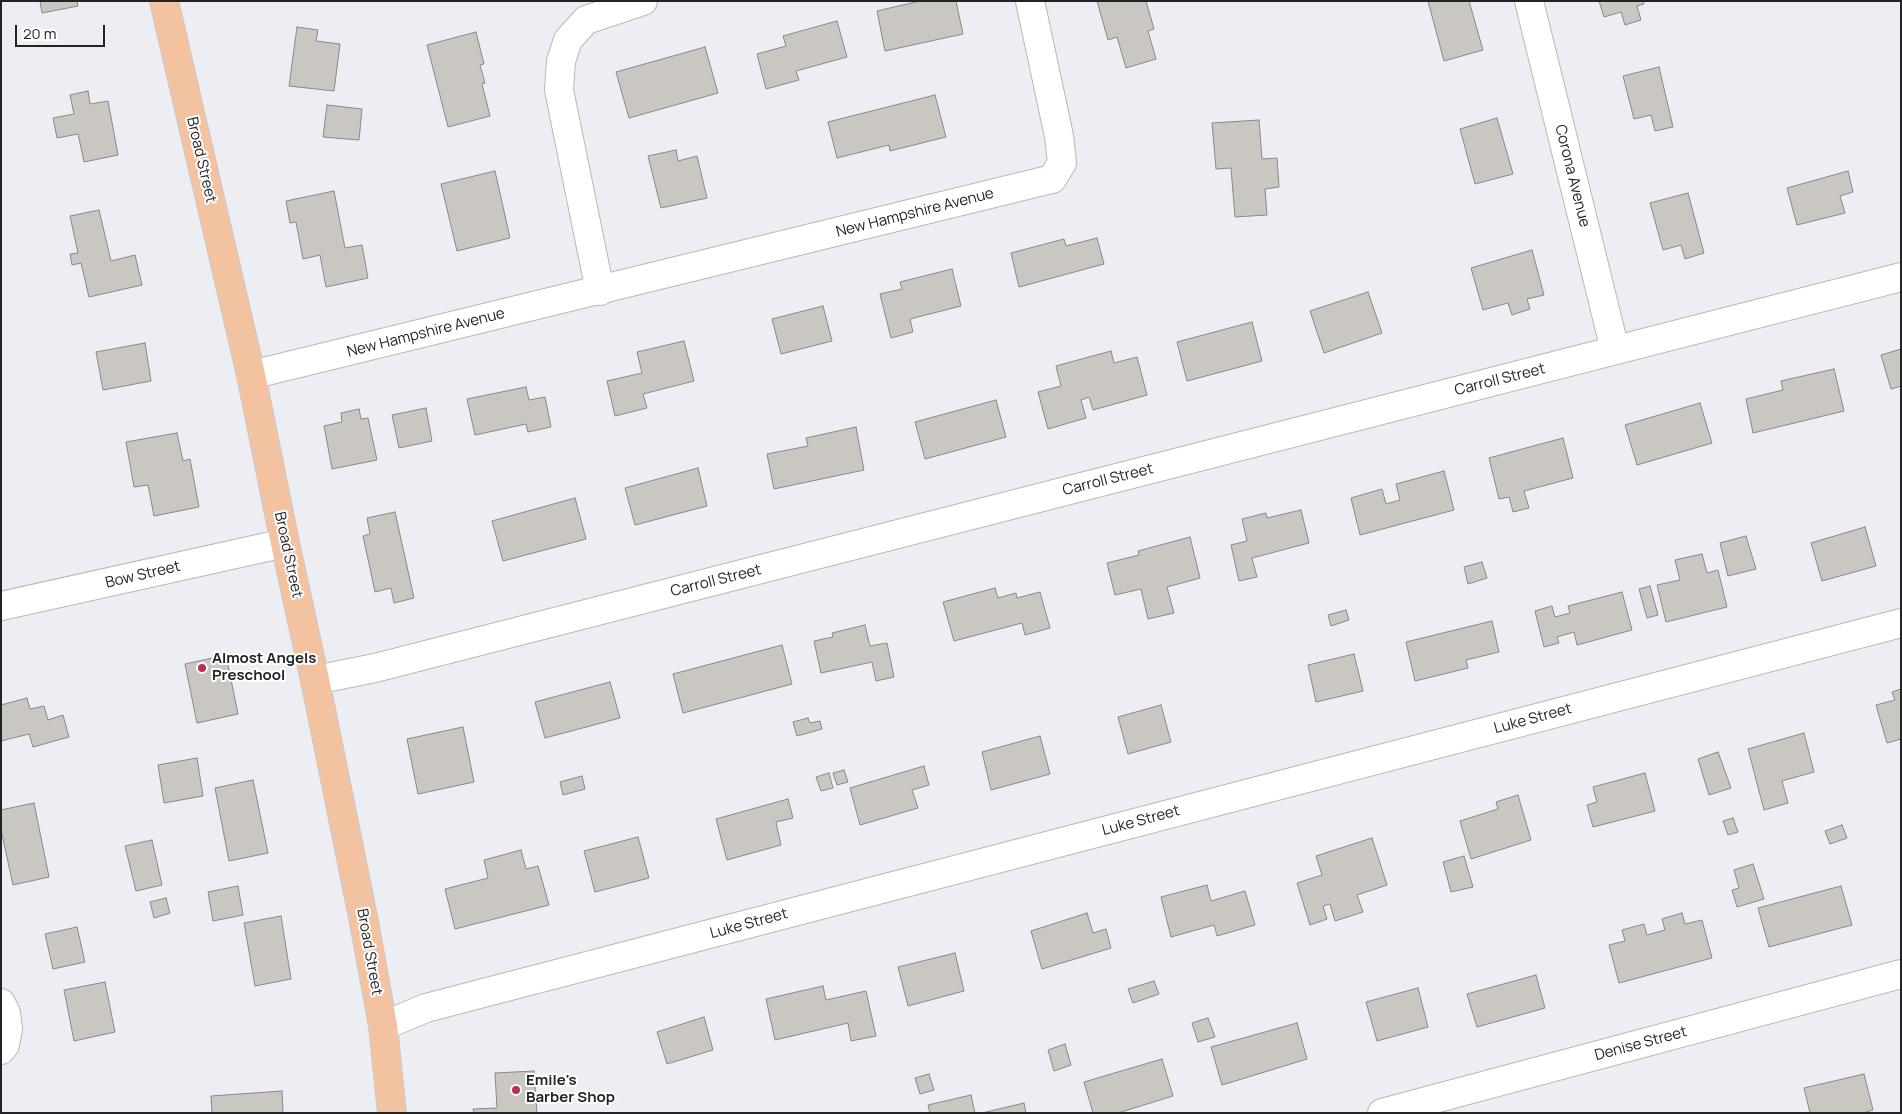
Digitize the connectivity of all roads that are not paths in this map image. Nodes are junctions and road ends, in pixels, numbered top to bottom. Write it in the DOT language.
graph roads {
  1 [pos="164,1"];
  2 [pos="643,1"];
  3 [pos="1030,1"];
  4 [pos="1529,1"];
  5 [pos="1901,277"];
  6 [pos="600,291"];
  7 [pos="1615,350"];
  8 [pos="251,376"];
  9 [pos="285,544"];
  10 [pos="1,606"];
  11 [pos="1901,623"];
  12 [pos="315,680"];
  13 [pos="1901,974"];
  14 [pos="1,1003"];
  15 [pos="382,1026"];
  16 [pos="1,1050"];
  17 [pos="392,1113"];
  18 [pos="1382,1113"];
  1 -- 8 [label="main road, Broad Street"];
  2 -- 6 [label="street"];
  3 -- 6 [label="street, New Hampshire Avenue"];
  4 -- 7 [label="street, Corona Avenue"];
  5 -- 7 [label="street, Carroll Street"];
  6 -- 8 [label="street, New Hampshire Avenue"];
  7 -- 12 [label="street, Carroll Street"];
  8 -- 9 [label="main road, Broad Street"];
  9 -- 10 [label="street, Bow Street"];
  9 -- 12 [label="main road, Broad Street"];
  11 -- 15 [label="street, Luke Street"];
  12 -- 15 [label="main road, Broad Street"];
  13 -- 18 [label="street, Denise Street"];
  14 -- 16 [label="street"];
  15 -- 17 [label="main road, Broad Street"];
}
